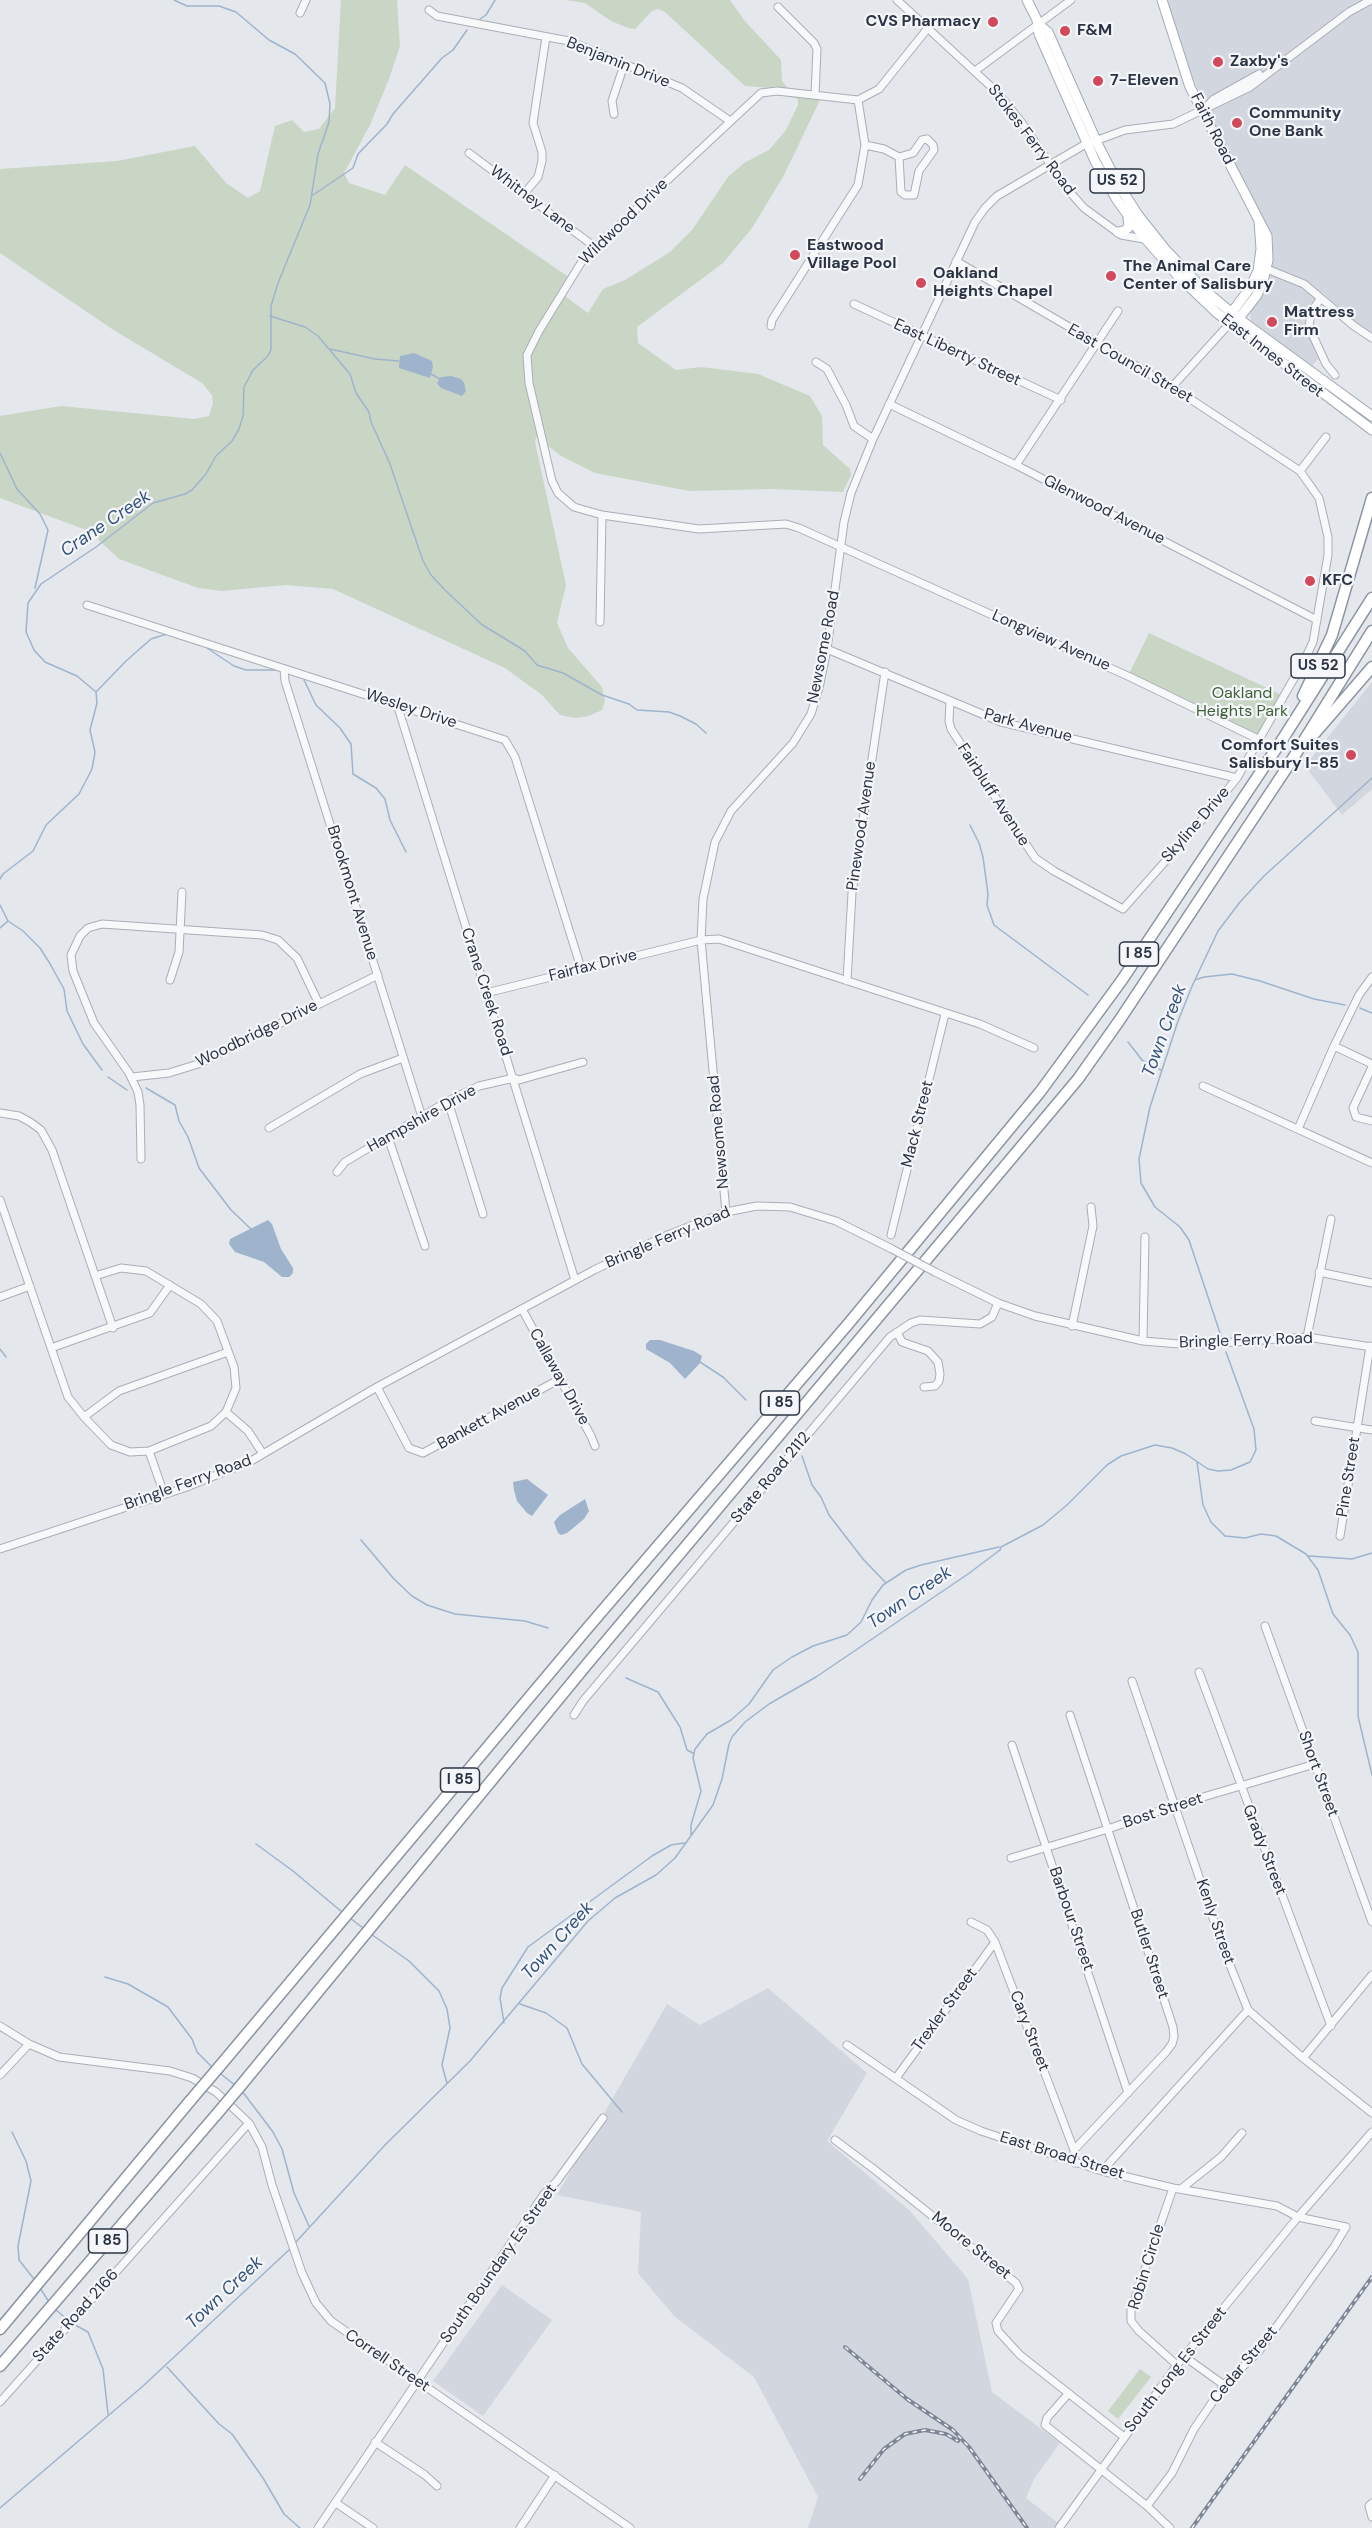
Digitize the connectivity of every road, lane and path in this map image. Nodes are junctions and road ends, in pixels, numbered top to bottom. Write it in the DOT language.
graph roads {
  1 [pos="306,0"];
  2 [pos="897,0"];
  3 [pos="1027,0"];
  4 [pos="1071,0"];
  5 [pos="1162,0"];
  6 [pos="1371,0"];
  7 [pos="778,7"];
  8 [pos="429,10"];
  9 [pos="300,13"];
  10 [pos="1039,25"];
  11 [pos="928,28"];
  12 [pos="546,37"];
  13 [pos="624,65"];
  14 [pos="975,70"];
  15 [pos="815,95"];
  16 [pos="858,100"];
  17 [pos="1202,112"];
  18 [pos="615,114"];
  19 [pos="730,121"];
  20 [pos="1092,142"];
  21 [pos="865,145"];
  22 [pos="468,153"];
  23 [pos="899,157"];
  24 [pos="1050,165"];
  25 [pos="524,194"];
  26 [pos="1127,215"];
  27 [pos="1259,221"];
  28 [pos="1118,232"];
  29 [pos="1146,240"];
  30 [pos="596,247"];
  31 [pos="956,261"];
  32 [pos="1267,270"];
  33 [pos="1321,298"];
  34 [pos="854,304"];
  35 [pos="1118,311"];
  36 [pos="1233,318"];
  37 [pos="771,325"];
  38 [pos="921,336"];
  39 [pos="1372,338"];
  40 [pos="1097,345"];
  41 [pos="816,362"];
  42 [pos="1335,375"];
  43 [pos="1172,387"];
  44 [pos="1060,400"];
  45 [pos="890,404"];
  46 [pos="1372,416"];
  47 [pos="1372,430"];
  48 [pos="1326,437"];
  49 [pos="873,439"];
  50 [pos="1016,465"];
  51 [pos="1300,471"];
  52 [pos="1372,498"];
  53 [pos="602,515"];
  54 [pos="1372,521"];
  55 [pos="841,546"];
  56 [pos="1345,591"];
  57 [pos="1372,598"];
  58 [pos="87,605"];
  59 [pos="1317,620"];
  60 [pos="600,622"];
  61 [pos="1372,631"];
  62 [pos="827,649"];
  63 [pos="1372,667"];
  64 [pos="284,669"];
  65 [pos="885,672"];
  66 [pos="950,702"];
  67 [pos="397,704"];
  68 [pos="1284,737"];
  69 [pos="1260,740"];
  70 [pos="1290,763"];
  71 [pos="1237,778"];
  72 [pos="182,892"];
  73 [pos="1123,909"];
  74 [pos="181,930"];
  75 [pos="701,940"];
  76 [pos="581,968"];
  77 [pos="378,975"];
  78 [pos="1372,977"];
  79 [pos="171,980"];
  80 [pos="847,981"];
  81 [pos="486,993"];
  82 [pos="319,1004"];
  83 [pos="945,1014"];
  84 [pos="1334,1046"];
  85 [pos="1034,1048"];
  86 [pos="404,1058"];
  87 [pos="584,1062"];
  88 [pos="1372,1065"];
  89 [pos="132,1077"];
  90 [pos="514,1078"];
  91 [pos="1203,1086"];
  92 [pos="448,1101"];
  93 [pos="0,1113"];
  94 [pos="422,1117"];
  95 [pos="1372,1121"];
  96 [pos="269,1128"];
  97 [pos="1298,1130"];
  98 [pos="388,1137"];
  99 [pos="141,1159"];
  100 [pos="1372,1163"];
  101 [pos="337,1172"];
  102 [pos="0,1200"];
  103 [pos="1091,1207"];
  104 [pos="726,1212"];
  105 [pos="483,1214"];
  106 [pos="1331,1219"];
  107 [pos="891,1235"];
  108 [pos="1145,1237"];
  109 [pos="425,1246"];
  110 [pos="1319,1272"];
  111 [pos="95,1276"];
  112 [pos="575,1280"];
  113 [pos="1372,1283"];
  114 [pos="170,1285"];
  115 [pos="30,1286"];
  116 [pos="0,1297"];
  117 [pos="998,1303"];
  118 [pos="522,1309"];
  119 [pos="1072,1326"];
  120 [pos="113,1328"];
  121 [pos="897,1332"];
  122 [pos="1307,1336"];
  123 [pos="1143,1341"];
  124 [pos="1371,1347"];
  125 [pos="51,1348"];
  126 [pos="228,1352"];
  127 [pos="560,1379"];
  128 [pos="377,1387"];
  129 [pos="924,1387"];
  130 [pos="226,1412"];
  131 [pos="84,1417"];
  132 [pos="1315,1421"];
  133 [pos="1357,1428"];
  134 [pos="1372,1430"];
  135 [pos="595,1446"];
  136 [pos="149,1451"];
  137 [pos="263,1454"];
  138 [pos="164,1494"];
  139 [pos="1340,1536"];
  140 [pos="0,1549"];
  141 [pos="1265,1626"];
  142 [pos="1199,1672"];
  143 [pos="1132,1681"];
  144 [pos="574,1715"];
  145 [pos="1070,1715"];
  146 [pos="1012,1745"];
  147 [pos="1315,1764"];
  148 [pos="1240,1788"];
  149 [pos="1176,1805"];
  150 [pos="1108,1829"];
  151 [pos="1046,1848"];
  152 [pos="1011,1858"];
  153 [pos="971,1922"];
  154 [pos="1372,1922"];
  155 [pos="995,1942"];
  156 [pos="1372,1975"];
  157 [pos="1248,2010"];
  158 [pos="0,2026"];
  159 [pos="1331,2026"];
  160 [pos="29,2044"];
  161 [pos="847,2045"];
  162 [pos="1302,2058"];
  163 [pos="0,2075"];
  164 [pos="896,2078"];
  165 [pos="1128,2093"];
  166 [pos="1372,2113"];
  167 [pos="603,2118"];
  168 [pos="249,2123"];
  169 [pos="1372,2132"];
  170 [pos="1242,2133"];
  171 [pos="835,2140"];
  172 [pos="1074,2150"];
  173 [pos="1076,2163"];
  174 [pos="1102,2171"];
  175 [pos="1177,2188"];
  176 [pos="1298,2217"];
  177 [pos="1346,2227"];
  178 [pos="0,2329"];
  179 [pos="1185,2357"];
  180 [pos="1177,2365"];
  181 [pos="0,2366"];
  182 [pos="416,2381"];
  183 [pos="1224,2385"];
  184 [pos="1068,2394"];
  185 [pos="0,2402"];
  186 [pos="1124,2438"];
  187 [pos="375,2442"];
  188 [pos="1102,2470"];
  189 [pos="555,2475"];
  190 [pos="437,2486"];
  191 [pos="336,2503"];
  192 [pos="1371,2504"];
  193 [pos="1147,2506"];
  194 [pos="1372,2517"];
  195 [pos="1062,2527"];
  196 [pos="318,2528"];
  197 [pos="374,2528"];
  198 [pos="520,2528"];
  199 [pos="630,2528"];
  200 [pos="1170,2528"];
  1 -- 9 [label="street"];
  2 -- 11 [label="street, Stokes Ferry Road"];
  3 -- 10 [label="main road, East Innes Street / US 52"];
  4 -- 10 [label="street"];
  5 -- 17 [label="main road, Faith Road"];
  6 -- 17 [label="street, Newsome Road"];
  7 -- 15 [label="street"];
  8 -- 12 [label="street, Benjamin Drive"];
  10 -- 14 [label="street"];
  10 -- 20 [label="main road, East Innes Street / US 52"];
  11 -- 14 [label="street, Stokes Ferry Road"];
  11 -- 16 [label="street"];
  12 -- 13 [label="street, Benjamin Drive"];
  12 -- 25 [label="street"];
  13 -- 18 [label="street"];
  13 -- 19 [label="street, Benjamin Drive"];
  14 -- 24 [label="street, Stokes Ferry Road"];
  15 -- 16 [label="street, Wildwood Drive"];
  15 -- 19 [label="street, Wildwood Drive"];
  16 -- 21 [label="street"];
  17 -- 20 [label="street, Newsome Road"];
  17 -- 27 [label="main road, Faith Road"];
  19 -- 30 [label="street, Wildwood Drive"];
  20 -- 24 [label="street, Newsome Road"];
  20 -- 26 [label="main road, East Innes Street / US 52"];
  20 -- 36 [label="main road, East Innes Street / US 52"];
  21 -- 23 [label="street"];
  21 -- 37 [label="street"];
  22 -- 25 [label="street, Whitney Lane"];
  23 -- 23 [label="street"];
  24 -- 28 [label="street, Stokes Ferry Road"];
  24 -- 31 [label="street, Newsome Road"];
  25 -- 30 [label="street, Whitney Lane"];
  26 -- 28 [label="main road"];
  26 -- 29 [label="main road, East Innes Street / US 52"];
  27 -- 32 [label="main road, Faith Road"];
  27 -- 36 [label="main road, Faith Road"];
  28 -- 29 [label="street, Stokes Ferry Road"];
  29 -- 36 [label="main road, East Innes Street / US 52"];
  30 -- 53 [label="street, Wildwood Drive"];
  31 -- 38 [label="street, Newsome Road"];
  31 -- 40 [label="street, East Council Street"];
  32 -- 33 [label="street"];
  32 -- 36 [label="main road, Faith Road"];
  33 -- 39 [label="street"];
  33 -- 42 [label="street"];
  34 -- 38 [label="street, East Liberty Street"];
  35 -- 40 [label="street"];
  36 -- 43 [label="street, Faith Road"];
  36 -- 46 [label="main road, East Innes Street / US 52"];
  36 -- 47 [label="main road, East Innes Street / US 52"];
  38 -- 44 [label="street, East Liberty Street"];
  38 -- 45 [label="street, Newsome Road"];
  40 -- 43 [label="street, East Council Street"];
  40 -- 44 [label="street"];
  41 -- 49 [label="street"];
  43 -- 51 [label="street, East Council Street"];
  44 -- 50 [label="street"];
  45 -- 49 [label="street, Newsome Road"];
  45 -- 50 [label="street, Glenwood Avenue"];
  48 -- 51 [label="street"];
  49 -- 55 [label="street, Newsome Road"];
  50 -- 59 [label="street, Glenwood Avenue"];
  51 -- 59 [label="street, Skyline Drive"];
  52 -- 56 [label="highway, US 52"];
  53 -- 55 [label="street, Wildwood Drive"];
  53 -- 60 [label="street"];
  54 -- 56 [label="highway"];
  55 -- 62 [label="street, Newsome Road"];
  55 -- 69 [label="street, Longview Avenue"];
  56 -- 68 [label="highway, US 52"];
  57 -- 68 [label="highway, I 85"];
  58 -- 64 [label="street, Wesley Drive"];
  59 -- 69 [label="street, Skyline Drive"];
  61 -- 70 [label="highway, I 85"];
  62 -- 65 [label="street, Park Avenue"];
  62 -- 75 [label="street, Newsome Road"];
  63 -- 70 [label="highway, US 52"];
  64 -- 67 [label="street, Wesley Drive"];
  64 -- 77 [label="street, Brookmont Avenue"];
  65 -- 66 [label="street, Park Avenue"];
  65 -- 80 [label="street, Pinewood Avenue"];
  66 -- 71 [label="street, Park Avenue"];
  66 -- 73 [label="street, Fairbluff Avenue"];
  67 -- 76 [label="street, Wesley Drive"];
  67 -- 81 [label="street, Crane Creek Road"];
  68 -- 178 [label="highway, I 85, bridge"];
  69 -- 71 [label="street, Skyline Drive"];
  70 -- 181 [label="highway, I 85, bridge"];
  71 -- 73 [label="street, Skyline Drive"];
  72 -- 74 [label="street"];
  74 -- 79 [label="street"];
  74 -- 82 [label="street"];
  74 -- 89 [label="street"];
  75 -- 76 [label="street, Fairfax Drive"];
  75 -- 80 [label="street"];
  75 -- 104 [label="street, Newsome Road"];
  76 -- 81 [label="street, Fairfax Drive"];
  77 -- 82 [label="street, Woodbridge Drive"];
  77 -- 86 [label="street, Brookmont Avenue"];
  78 -- 84 [label="street"];
  80 -- 83 [label="street"];
  81 -- 90 [label="street, Crane Creek Road"];
  82 -- 89 [label="street, Woodbridge Drive"];
  83 -- 85 [label="street"];
  83 -- 107 [label="street, Mack Street"];
  84 -- 88 [label="street"];
  84 -- 97 [label="street"];
  86 -- 94 [label="street, Brookmont Avenue"];
  86 -- 96 [label="street"];
  87 -- 90 [label="street, Hampshire Drive"];
  88 -- 95 [label="street"];
  89 -- 99 [label="street"];
  90 -- 92 [label="street, Hampshire Drive"];
  90 -- 112 [label="street, Crane Creek Road"];
  91 -- 97 [label="street"];
  92 -- 94 [label="street, Hampshire Drive"];
  92 -- 105 [label="street"];
  93 -- 111 [label="street"];
  94 -- 98 [label="street, Hampshire Drive"];
  97 -- 100 [label="street"];
  98 -- 101 [label="street, Hampshire Drive"];
  98 -- 109 [label="street"];
  102 -- 115 [label="street"];
  103 -- 119 [label="street"];
  104 -- 112 [label="street, Bringle Ferry Road"];
  104 -- 117 [label="street, Bringle Ferry Road, bridge"];
  106 -- 110 [label="street"];
  108 -- 123 [label="street"];
  110 -- 113 [label="street"];
  110 -- 122 [label="street"];
  111 -- 114 [label="street"];
  111 -- 120 [label="street"];
  112 -- 118 [label="street, Bringle Ferry Road"];
  114 -- 120 [label="street"];
  114 -- 126 [label="street"];
  115 -- 116 [label="street"];
  115 -- 125 [label="street"];
  117 -- 119 [label="street, Bringle Ferry Road"];
  117 -- 121 [label="street, State Road 2112"];
  118 -- 127 [label="street, Callaway Drive"];
  118 -- 128 [label="street, Bringle Ferry Road"];
  119 -- 123 [label="street, Bringle Ferry Road"];
  120 -- 125 [label="street"];
  121 -- 129 [label="street"];
  121 -- 144 [label="street, State Road 2112"];
  122 -- 123 [label="street, Bringle Ferry Road"];
  122 -- 124 [label="street, Bringle Ferry Road"];
  124 -- 133 [label="street, Pine Street"];
  125 -- 131 [label="street"];
  126 -- 130 [label="street"];
  126 -- 131 [label="street"];
  127 -- 128 [label="street, Bankett Avenue"];
  127 -- 135 [label="street, Callaway Drive"];
  128 -- 137 [label="street, Bringle Ferry Road"];
  130 -- 136 [label="street"];
  130 -- 137 [label="street"];
  131 -- 136 [label="street"];
  132 -- 133 [label="street"];
  133 -- 134 [label="street"];
  133 -- 139 [label="street, Pine Street"];
  136 -- 138 [label="street"];
  137 -- 138 [label="street, Bringle Ferry Road"];
  138 -- 140 [label="street, Bringle Ferry Road"];
  141 -- 147 [label="street, Short Street"];
  142 -- 148 [label="street, Grady Street"];
  143 -- 149 [label="street, Kenly Street"];
  145 -- 150 [label="street, Butler Street"];
  146 -- 151 [label="street, Barbour Street"];
  147 -- 148 [label="street, Bost Street"];
  147 -- 154 [label="street, Short Street"];
  148 -- 149 [label="street, Bost Street"];
  148 -- 159 [label="street, Grady Street"];
  149 -- 150 [label="street, Bost Street"];
  149 -- 157 [label="street, Kenly Street"];
  150 -- 151 [label="street, Bost Street"];
  150 -- 165 [label="street, Butler Street"];
  151 -- 152 [label="street, Bost Street"];
  151 -- 165 [label="street, Barbour Street"];
  153 -- 155 [label="street, Cary Street"];
  155 -- 164 [label="street, Trexler Street"];
  155 -- 172 [label="street, Cary Street"];
  156 -- 159 [label="street"];
  157 -- 162 [label="street, Kenly Street"];
  157 -- 174 [label="street"];
  158 -- 160 [label="street, Correll Street"];
  159 -- 162 [label="street"];
  160 -- 163 [label="street"];
  160 -- 168 [label="street, Correll Street"];
  161 -- 164 [label="street, East Broad Street"];
  162 -- 166 [label="street, Kenly Street"];
  164 -- 173 [label="street, East Broad Street"];
  165 -- 172 [label="street, Butler Street"];
  167 -- 182 [label="street, South Boundary Es Street"];
  168 -- 182 [label="street, Correll Street"];
  168 -- 185 [label="street, State Road 2166"];
  169 -- 176 [label="street, South Long Es Street"];
  170 -- 175 [label="street"];
  171 -- 184 [label="street, Moore Street"];
  172 -- 173 [label="street"];
  173 -- 174 [label="street, East Broad Street"];
  174 -- 175 [label="street, East Broad Street"];
  175 -- 176 [label="street, East Broad Street"];
  175 -- 180 [label="street, Robin Circle"];
  176 -- 177 [label="street, East Broad Street"];
  176 -- 179 [label="street, South Long Es Street"];
  177 -- 183 [label="street, Cedar Street"];
  179 -- 180 [label="street, South Long Es Street"];
  179 -- 183 [label="street"];
  180 -- 186 [label="street, South Long Es Street"];
  182 -- 187 [label="street, South Boundary Es Street"];
  182 -- 189 [label="street, Correll Street"];
  183 -- 193 [label="street, Cedar Street"];
  184 -- 186 [label="street, Moore Street"];
  184 -- 188 [label="street"];
  186 -- 188 [label="street, South Long Es Street"];
  187 -- 190 [label="street"];
  187 -- 191 [label="street, South Boundary Es Street"];
  188 -- 193 [label="street"];
  188 -- 195 [label="street, South Long Es Street"];
  189 -- 198 [label="street"];
  189 -- 199 [label="street, Correll Street"];
  191 -- 196 [label="street, South Boundary Es Street"];
  191 -- 197 [label="street"];
  192 -- 194 [label="street"];
  193 -- 200 [label="street"];
}
